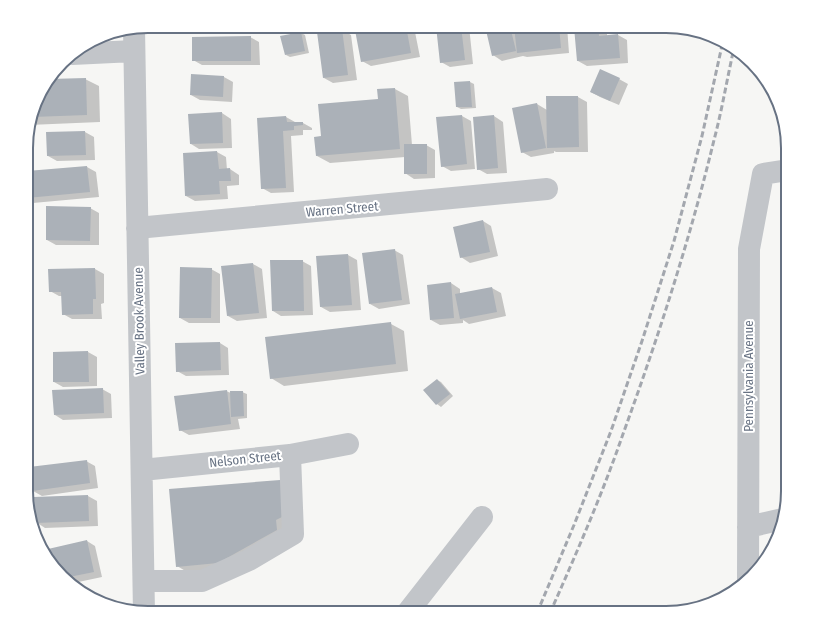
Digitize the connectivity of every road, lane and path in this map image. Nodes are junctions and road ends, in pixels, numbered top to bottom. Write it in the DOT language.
graph roads {
  1 [pos="134,34"];
  2 [pos="134,51"];
  3 [pos="82,54"];
  4 [pos="781,171"];
  5 [pos="547,189"];
  6 [pos="137,228"];
  7 [pos="348,444"];
  8 [pos="290,455"];
  9 [pos="142,470"];
  10 [pos="482,517"];
  11 [pos="777,520"];
  12 [pos="748,527"];
  13 [pos="748,571"];
  14 [pos="144,581"];
  15 [pos="144,606"];
  16 [pos="412,606"];
  1 -- 2 [label="street, Valley Brook Avenue"];
  2 -- 3 [label="street"];
  2 -- 6 [label="street, Valley Brook Avenue"];
  4 -- 12 [label="street, Pennsylvania Avenue"];
  5 -- 6 [label="street, Warren Street"];
  6 -- 9 [label="street, Valley Brook Avenue"];
  7 -- 8 [label="street, Nelson Street"];
  8 -- 9 [label="street, Nelson Street"];
  8 -- 14 [label="street"];
  9 -- 14 [label="street, Valley Brook Avenue"];
  10 -- 16 [label="street"];
  11 -- 12 [label="street"];
  12 -- 13 [label="street, Pennsylvania Avenue"];
  14 -- 15 [label="street, Valley Brook Avenue"];
}
